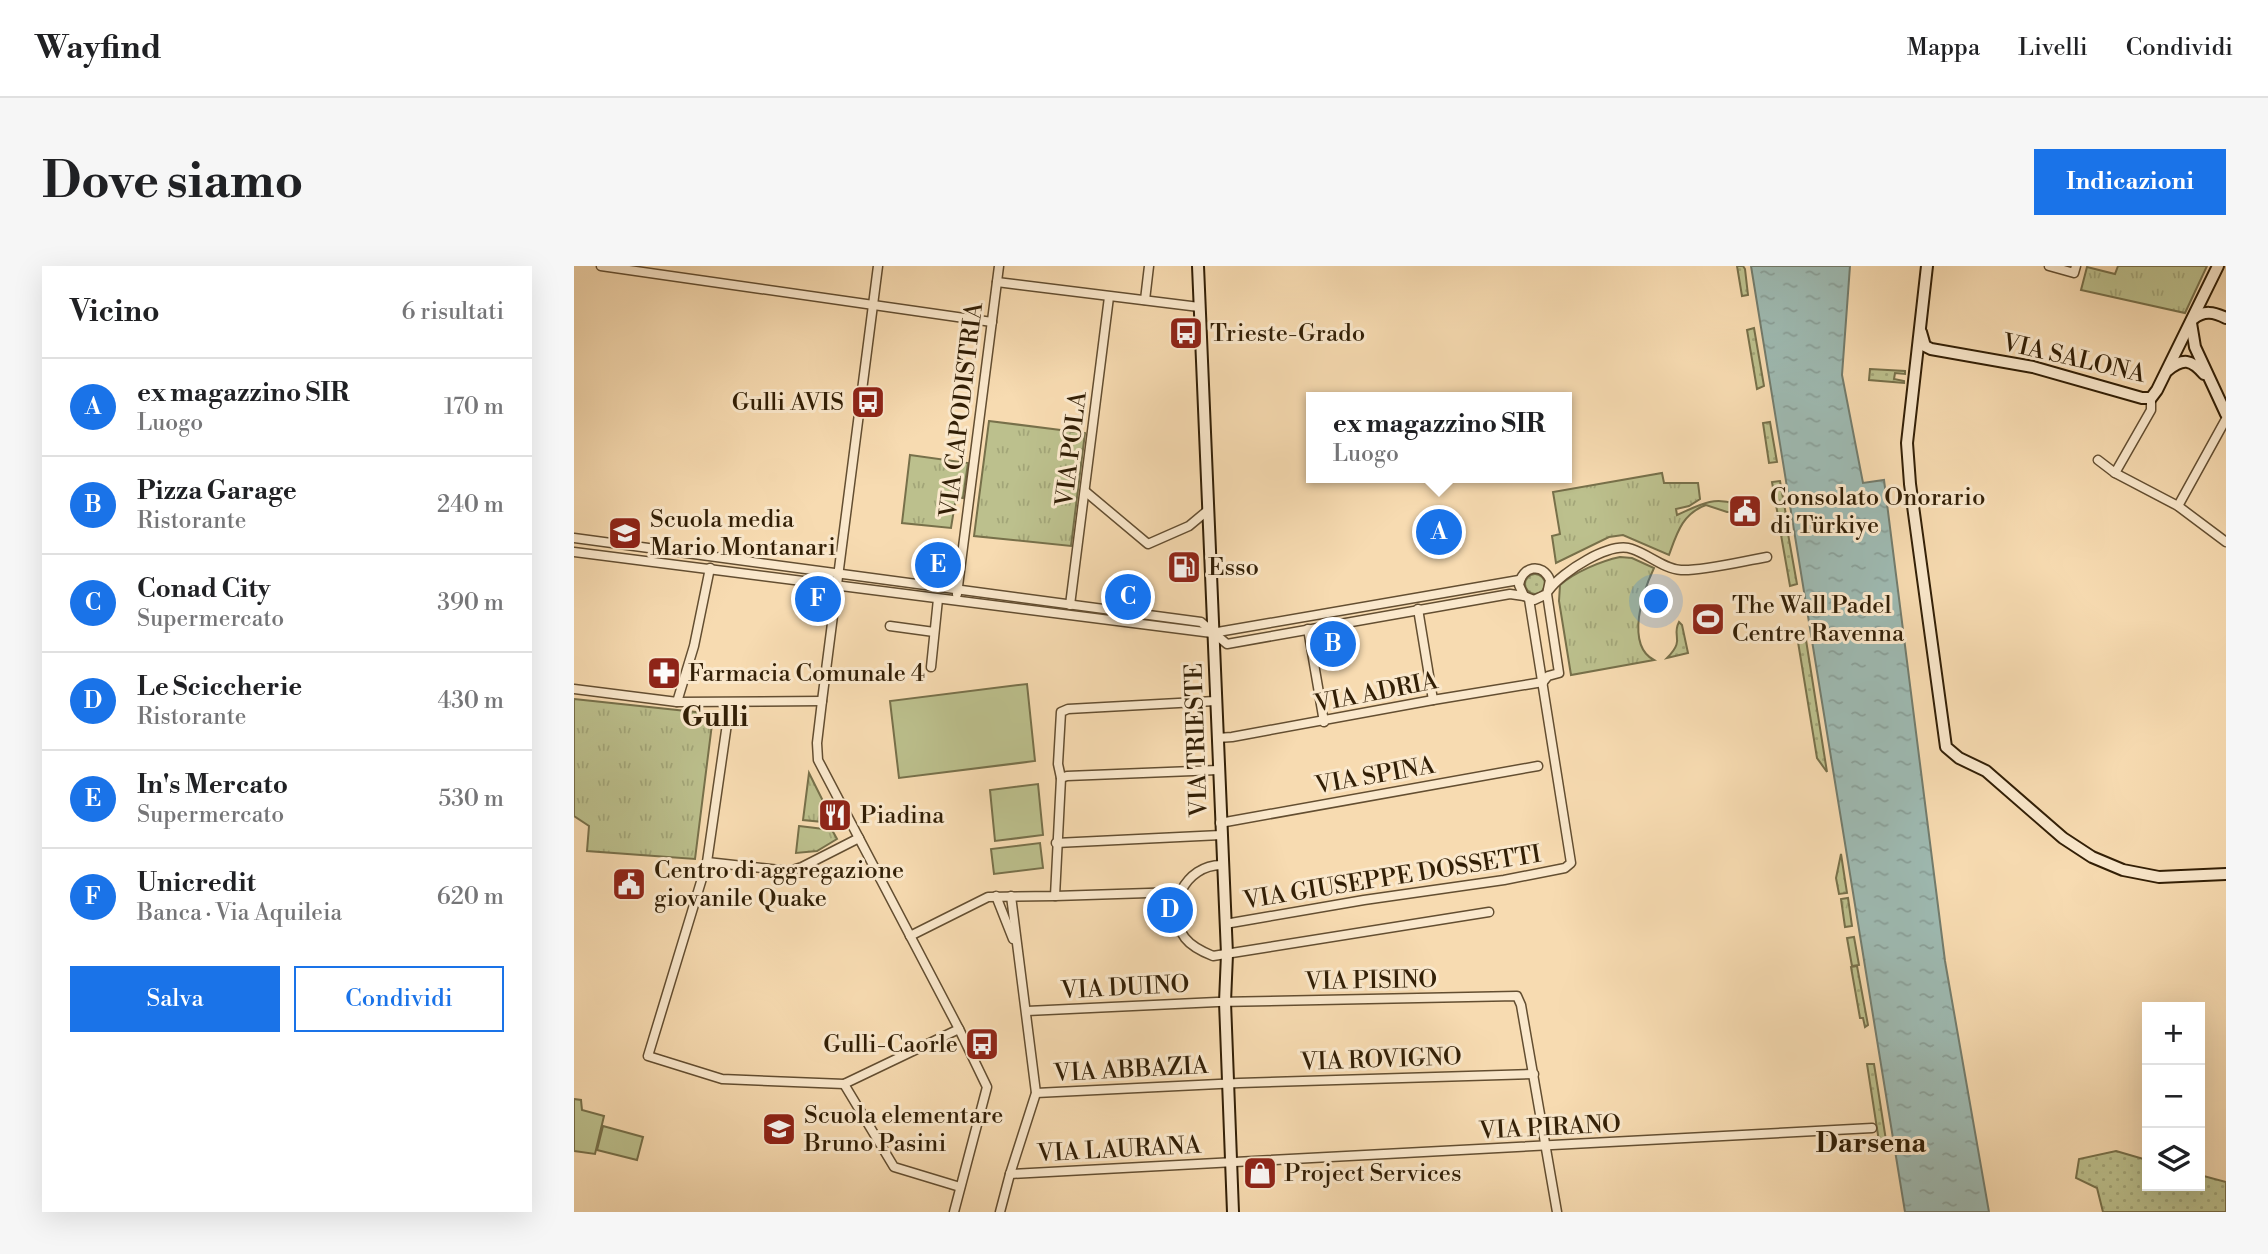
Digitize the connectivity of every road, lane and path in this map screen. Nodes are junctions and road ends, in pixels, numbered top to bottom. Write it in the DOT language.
graph roads {
  1 [pos="601,266"];
  2 [pos="878,266"];
  3 [pos="999,266"];
  4 [pos="1149,266"];
  5 [pos="1198,266"];
  6 [pos="1927,266"];
  7 [pos="2049,266"];
  8 [pos="2077,266"];
  9 [pos="2218,266"];
  10 [pos="997,282"];
  11 [pos="2210,284"];
  12 [pos="1109,297"];
  13 [pos="1145,300"];
  14 [pos="873,303"];
  15 [pos="1199,306"];
  16 [pos="2222,316"];
  17 [pos="2192,320"];
  18 [pos="992,322"];
  19 [pos="1920,326"];
  20 [pos="2166,372"];
  21 [pos="2210,382"];
  22 [pos="2151,398"];
  23 [pos="2226,414"];
  24 [pos="2226,419"];
  25 [pos="2098,460"];
  26 [pos="2115,473"];
  27 [pos="1086,492"];
  28 [pos="2178,506"];
  29 [pos="1208,511"];
  30 [pos="574,538"];
  31 [pos="2226,542"];
  32 [pos="574,552"];
  33 [pos="1767,557"];
  34 [pos="712,558"];
  35 [pos="1572,568"];
  36 [pos="710,570"];
  37 [pos="1545,571"];
  38 [pos="838,575"];
  39 [pos="1519,580"];
  40 [pos="837,587"];
  41 [pos="958,589"];
  42 [pos="1548,592"];
  43 [pos="1527,598"];
  44 [pos="938,599"];
  45 [pos="956,601"];
  46 [pos="1070,605"];
  47 [pos="1418,609"];
  48 [pos="890,626"];
  49 [pos="1308,629"];
  50 [pos="934,632"];
  51 [pos="1212,634"];
  52 [pos="931,667"];
  53 [pos="1543,682"];
  54 [pos="574,689"];
  55 [pos="1433,700"];
  56 [pos="822,701"];
  57 [pos="1215,701"];
  58 [pos="677,702"];
  59 [pos="730,702"];
  60 [pos="1324,722"];
  61 [pos="1217,737"];
  62 [pos="1538,766"];
  63 [pos="1218,770"];
  64 [pos="1061,778"];
  65 [pos="1220,822"];
  66 [pos="1221,835"];
  67 [pos="859,838"];
  68 [pos="1056,843"];
  69 [pos="707,862"];
  70 [pos="1222,865"];
  71 [pos="2225,873"];
  72 [pos="1180,892"];
  73 [pos="1058,895"];
  74 [pos="996,896"];
  75 [pos="1011,896"];
  76 [pos="1489,912"];
  77 [pos="1225,924"];
  78 [pos="910,936"];
  79 [pos="1018,951"];
  80 [pos="1227,954"];
  81 [pos="1225,1002"];
  82 [pos="1027,1012"];
  83 [pos="959,1029"];
  84 [pos="1534,1074"];
  85 [pos="1229,1083"];
  86 [pos="844,1084"];
  87 [pos="1036,1093"];
  88 [pos="1872,1128"];
  89 [pos="1545,1147"];
  90 [pos="1231,1163"];
  91 [pos="1010,1174"];
  92 [pos="960,1187"];
  93 [pos="954,1212"];
  94 [pos="1000,1212"];
  95 [pos="1233,1212"];
  96 [pos="1557,1212"];
  1 -- 14 [label="street"];
  2 -- 14 [label="street"];
  3 -- 10 [label="street, VIA CAPODISTRIA"];
  4 -- 13 [label="street"];
  5 -- 15 [label="street, VIA TRIESTE"];
  6 -- 19 [label="street"];
  7 -- 8 [label="street"];
  9 -- 11 [label="street, VIA SALONA"];
  10 -- 12 [label="street"];
  10 -- 18 [label="street, VIA CAPODISTRIA"];
  11 -- 16 [label="street"];
  11 -- 17 [label="street, VIA SALONA"];
  12 -- 13 [label="street"];
  12 -- 27 [label="street, VIA POLA"];
  13 -- 15 [label="street"];
  14 -- 18 [label="street"];
  14 -- 38 [label="street"];
  15 -- 29 [label="street, VIA TRIESTE"];
  16 -- 17 [label="street"];
  17 -- 20 [label="street, VIA SALONA"];
  17 -- 21 [label="street"];
  18 -- 41 [label="street, VIA CAPODISTRIA"];
  19 -- 22 [label="street, VIA SALONA"];
  19 -- 71 [label="street"];
  20 -- 21 [label="street"];
  20 -- 22 [label="street, VIA SALONA"];
  21 -- 23 [label="street"];
  22 -- 26 [label="street"];
  24 -- 28 [label="street"];
  25 -- 26 [label="street"];
  26 -- 28 [label="street"];
  27 -- 29 [label="street"];
  27 -- 46 [label="street, VIA POLA"];
  28 -- 31 [label="street"];
  29 -- 51 [label="street, VIA TRIESTE"];
  30 -- 34 [label="street"];
  32 -- 36 [label="street"];
  33 -- 35 [label="street"];
  34 -- 36 [label="street"];
  34 -- 38 [label="street"];
  35 -- 37 [label="street"];
  35 -- 42 [label="street"];
  36 -- 40 [label="street"];
  36 -- 58 [label="street"];
  37 -- 39 [label="street"];
  37 -- 42 [label="street"];
  38 -- 40 [label="street"];
  38 -- 41 [label="street"];
  39 -- 43 [label="street"];
  39 -- 51 [label="street"];
  40 -- 44 [label="street"];
  40 -- 56 [label="street"];
  41 -- 45 [label="street, VIA CAPODISTRIA"];
  41 -- 46 [label="street"];
  42 -- 43 [label="street"];
  42 -- 53 [label="street"];
  43 -- 47 [label="street"];
  43 -- 53 [label="street"];
  44 -- 45 [label="street"];
  44 -- 50 [label="street"];
  45 -- 51 [label="street"];
  46 -- 51 [label="street"];
  47 -- 49 [label="street"];
  47 -- 55 [label="street"];
  48 -- 50 [label="street"];
  49 -- 51 [label="street"];
  49 -- 60 [label="street"];
  50 -- 52 [label="street"];
  51 -- 57 [label="street, VIA TRIESTE"];
  53 -- 55 [label="street, VIA ADRIA"];
  53 -- 77 [label="street, VIA GIUSEPPE DOSSETTI"];
  54 -- 58 [label="street"];
  55 -- 60 [label="street, VIA ADRIA"];
  56 -- 59 [label="street"];
  56 -- 67 [label="street"];
  57 -- 61 [label="street, VIA TRIESTE"];
  57 -- 64 [label="street"];
  58 -- 59 [label="street"];
  59 -- 69 [label="street"];
  60 -- 61 [label="street, VIA ADRIA"];
  61 -- 63 [label="street, VIA TRIESTE"];
  62 -- 65 [label="street, VIA SPINA"];
  63 -- 64 [label="street"];
  63 -- 65 [label="street, VIA TRIESTE"];
  64 -- 68 [label="street"];
  65 -- 66 [label="street, VIA TRIESTE"];
  66 -- 68 [label="street"];
  66 -- 70 [label="street, VIA TRIESTE"];
  67 -- 69 [label="street"];
  67 -- 78 [label="street"];
  68 -- 73 [label="street"];
  69 -- 86 [label="street"];
  70 -- 72 [label="street"];
  70 -- 77 [label="street, VIA TRIESTE"];
  72 -- 73 [label="street"];
  72 -- 80 [label="street"];
  73 -- 75 [label="street"];
  74 -- 75 [label="street"];
  74 -- 78 [label="street"];
  74 -- 79 [label="street"];
  75 -- 79 [label="street"];
  76 -- 80 [label="street"];
  77 -- 80 [label="street, VIA TRIESTE"];
  78 -- 83 [label="street"];
  79 -- 82 [label="street"];
  80 -- 81 [label="street, VIA TRIESTE"];
  81 -- 82 [label="street, VIA DUINO"];
  81 -- 84 [label="street, VIA PISINO"];
  81 -- 85 [label="street, VIA TRIESTE"];
  82 -- 87 [label="street"];
  83 -- 86 [label="street"];
  83 -- 92 [label="street"];
  84 -- 85 [label="street, VIA ROVIGNO"];
  84 -- 89 [label="street"];
  85 -- 87 [label="street, VIA ABBAZIA"];
  85 -- 90 [label="street, VIA TRIESTE"];
  86 -- 92 [label="street"];
  87 -- 91 [label="street"];
  88 -- 89 [label="street, VIA PIRANO"];
  89 -- 90 [label="street, VIA PIRANO"];
  89 -- 96 [label="street"];
  90 -- 91 [label="street, VIA LAURANA"];
  90 -- 95 [label="street, VIA TRIESTE"];
  91 -- 94 [label="street"];
  92 -- 93 [label="street"];
}
